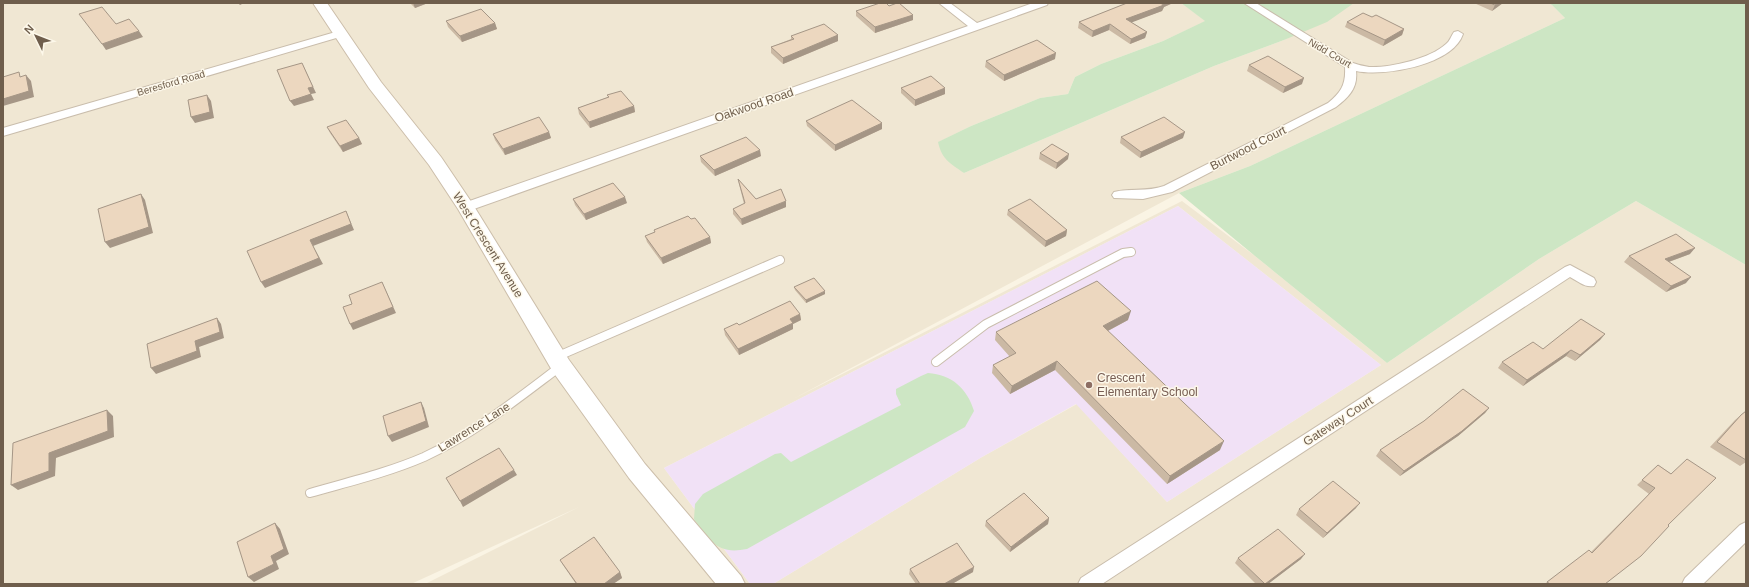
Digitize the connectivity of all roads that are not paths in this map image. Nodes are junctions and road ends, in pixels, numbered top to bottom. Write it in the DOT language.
graph roads {
  1 [pos="320,3"];
  2 [pos="944,3"];
  3 [pos="1042,3"];
  4 [pos="1249,3"];
  5 [pos="976,27"];
  6 [pos="339,34"];
  7 [pos="1458,34"];
  8 [pos="1350,66"];
  9 [pos="3,132"];
  10 [pos="1118,195"];
  11 [pos="466,207"];
  12 [pos="1131,252"];
  13 [pos="780,260"];
  14 [pos="1589,282"];
  15 [pos="558,361"];
  16 [pos="936,362"];
  17 [pos="310,493"];
  18 [pos="1746,530"];
  19 [pos="732,584"];
  20 [pos="1087,584"];
  21 [pos="1691,584"];
  1 -- 6 [label="main road, West Crescent Avenue"];
  2 -- 5 [label="street"];
  3 -- 5 [label="street, Oakwood Road"];
  4 -- 8 [label="street, Nidd Court"];
  5 -- 11 [label="street, Oakwood Road"];
  6 -- 9 [label="street, Beresford Road"];
  6 -- 11 [label="main road, West Crescent Avenue"];
  7 -- 8 [label="street, Nidd Court"];
  8 -- 10 [label="street, Burtwood Court"];
  11 -- 15 [label="main road, West Crescent Avenue"];
  12 -- 16 [label="lane"];
  13 -- 15 [label="lane, Lawrence Lane"];
  14 -- 20 [label="street, Gateway Court"];
  15 -- 17 [label="lane, Lawrence Lane"];
  15 -- 19 [label="main road, West Crescent Avenue"];
  18 -- 21 [label="street"];
}
